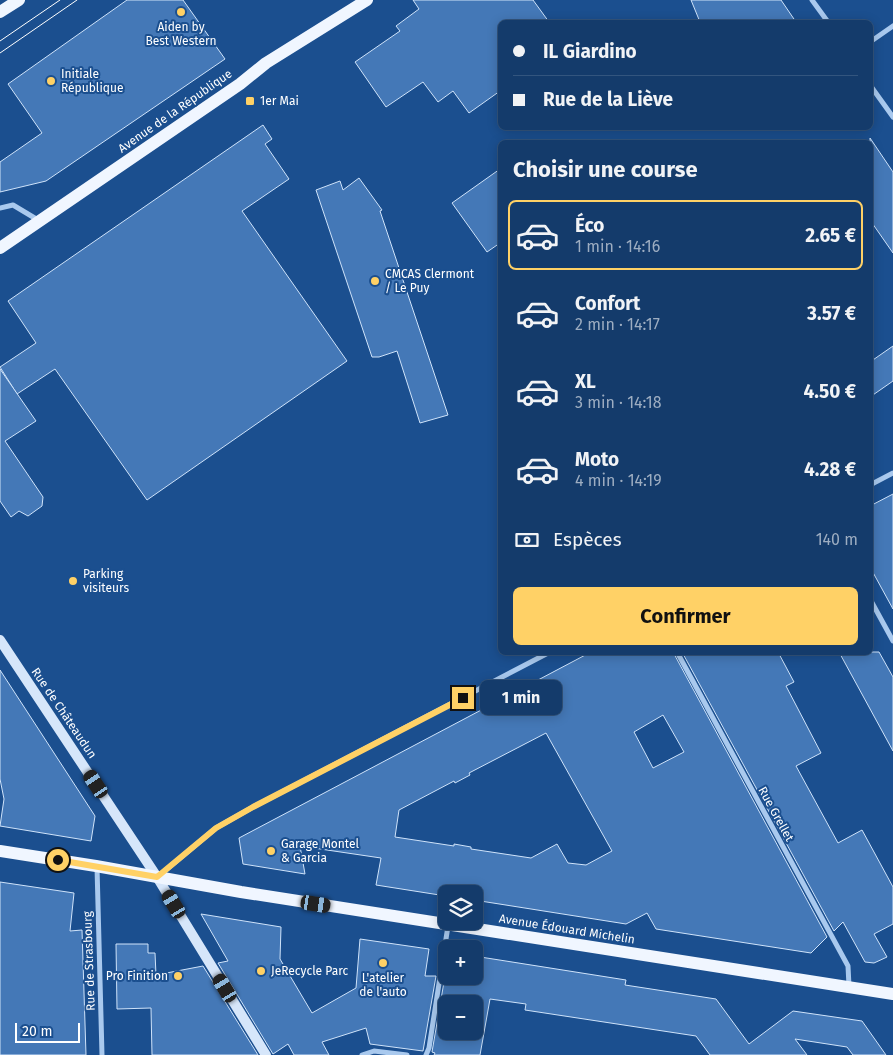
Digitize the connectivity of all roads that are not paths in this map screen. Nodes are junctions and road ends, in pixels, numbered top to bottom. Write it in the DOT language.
graph roads {
  1 [pos="19,0"];
  2 [pos="367,0"];
  3 [pos="812,0"];
  4 [pos="0,12"];
  5 [pos="827,20"];
  6 [pos="893,26"];
  7 [pos="873,40"];
  8 [pos="873,89"];
  9 [pos="893,117"];
  10 [pos="0,208"];
  11 [pos="40,220"];
  12 [pos="0,248"];
  13 [pos="893,473"];
  14 [pos="873,484"];
  15 [pos="873,604"];
  16 [pos="0,640"];
  17 [pos="893,641"];
  18 [pos="544,655"];
  19 [pos="679,655"];
  20 [pos="0,851"];
  21 [pos="96,866"];
  22 [pos="157,877"];
  23 [pos="438,923"];
  24 [pos="447,930"];
  25 [pos="480,930"];
  26 [pos="849,987"];
  27 [pos="893,994"];
  28 [pos="102,1055"];
  29 [pos="266,1055"];
  30 [pos="362,1055"];
  31 [pos="406,1055"];
  32 [pos="426,1055"];
  1 -- 4 [label="main road"];
  2 -- 11 [label="main road, Avenue de la République"];
  3 -- 5 [label="street"];
  6 -- 7 [label="street"];
  8 -- 9 [label="street"];
  10 -- 11 [label="street"];
  11 -- 12 [label="main road, Avenue de la République"];
  13 -- 14 [label="street"];
  15 -- 17 [label="street"];
  16 -- 22 [label="street, Rue de Châteaudun"];
  18 -- 22 [label="street"];
  19 -- 26 [label="street, Rue Grellet"];
  20 -- 21 [label="main road, Avenue Édouard Michelin"];
  21 -- 22 [label="main road, Avenue Édouard Michelin"];
  21 -- 28 [label="street, Rue de Strasbourg"];
  22 -- 23 [label="main road, Avenue Édouard Michelin"];
  22 -- 29 [label="street, Rue de Châteaudun"];
  24 -- 32 [label="street"];
  25 -- 26 [label="main road, Avenue Édouard Michelin"];
  26 -- 27 [label="main road, Avenue Édouard Michelin"];
  30 -- 31 [label="street"];
}
